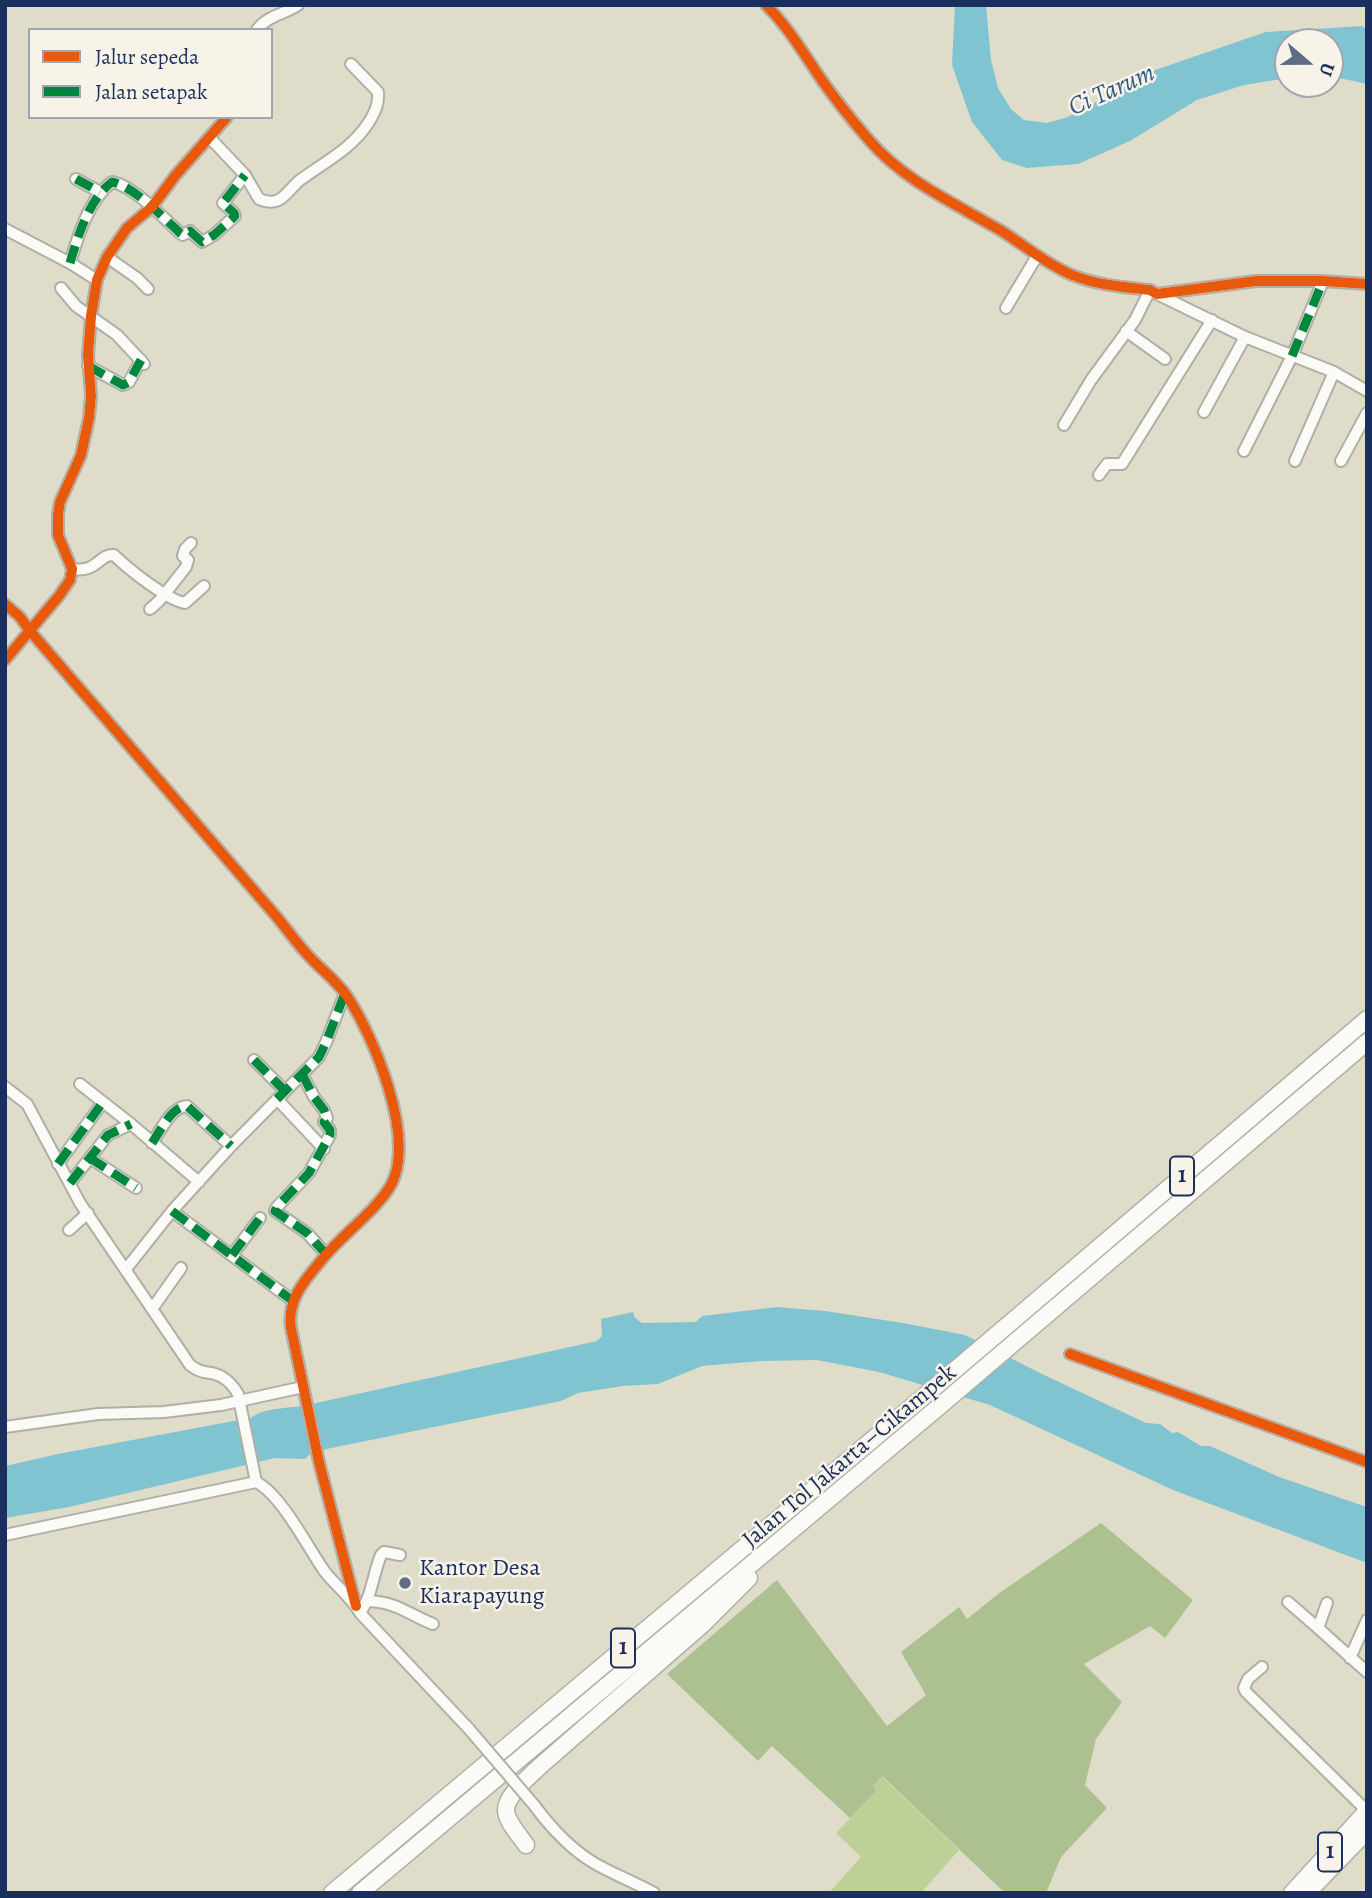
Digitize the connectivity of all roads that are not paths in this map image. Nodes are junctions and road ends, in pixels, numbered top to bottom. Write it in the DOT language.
graph roads {
  1 [pos="298,5"];
  2 [pos="766,5"];
  3 [pos="258,28"];
  4 [pos="351,64"];
  5 [pos="225,119"];
  6 [pos="210,138"];
  7 [pos="245,175"];
  8 [pos="76,179"];
  9 [pos="100,192"];
  10 [pos="152,207"];
  11 [pos="5,229"];
  12 [pos="1037,256"];
  13 [pos="107,257"];
  14 [pos="70,263"];
  15 [pos="97,280"];
  16 [pos="1324,281"];
  17 [pos="1367,284"];
  18 [pos="61,288"];
  19 [pos="148,289"];
  20 [pos="1153,292"];
  21 [pos="1006,308"];
  22 [pos="91,316"];
  23 [pos="1212,320"];
  24 [pos="1126,331"];
  25 [pos="1245,337"];
  26 [pos="1292,356"];
  27 [pos="1165,359"];
  28 [pos="88,366"];
  29 [pos="1334,372"];
  30 [pos="1367,391"];
  31 [pos="1204,412"];
  32 [pos="1367,413"];
  33 [pos="1064,425"];
  34 [pos="1244,452"];
  35 [pos="1295,461"];
  36 [pos="1341,461"];
  37 [pos="1099,475"];
  38 [pos="191,543"];
  39 [pos="72,569"];
  40 [pos="204,586"];
  41 [pos="165,593"];
  42 [pos="5,604"];
  43 [pos="150,609"];
  44 [pos="30,631"];
  45 [pos="5,660"];
  46 [pos="345,993"];
  47 [pos="1367,1019"];
  48 [pos="1367,1042"];
  49 [pos="254,1060"];
  50 [pos="302,1074"];
  51 [pos="80,1084"];
  52 [pos="5,1087"];
  53 [pos="280,1094"];
  54 [pos="103,1102"];
  55 [pos="131,1124"];
  56 [pos="152,1143"];
  57 [pos="231,1146"];
  58 [pos="324,1149"];
  59 [pos="90,1158"];
  60 [pos="58,1164"];
  61 [pos="199,1182"];
  62 [pos="70,1183"];
  63 [pos="136,1188"];
  64 [pos="172,1211"];
  65 [pos="88,1213"];
  66 [pos="260,1218"];
  67 [pos="69,1230"];
  68 [pos="326,1254"];
  69 [pos="232,1255"];
  70 [pos="181,1268"];
  71 [pos="126,1269"];
  72 [pos="293,1301"];
  73 [pos="152,1309"];
  74 [pos="1070,1354"];
  75 [pos="303,1387"];
  76 [pos="240,1401"];
  77 [pos="5,1427"];
  78 [pos="1367,1462"];
  79 [pos="256,1482"];
  80 [pos="830,1498"];
  81 [pos="5,1535"];
  82 [pos="400,1555"];
  83 [pos="369,1601"];
  84 [pos="1288,1602"];
  85 [pos="1327,1603"];
  86 [pos="358,1609"];
  87 [pos="1367,1620"];
  88 [pos="433,1624"];
  89 [pos="1318,1628"];
  90 [pos="1350,1658"];
  91 [pos="1262,1667"];
  92 [pos="1367,1672"];
  93 [pos="1367,1811"];
  94 [pos="1367,1831"];
  95 [pos="526,1845"];
  96 [pos="332,1893"];
  97 [pos="360,1893"];
  98 [pos="654,1893"];
  99 [pos="1292,1893"];
  100 [pos="1307,1893"];
  1 -- 3 [label="street"];
  2 -- 12 [label="street"];
  4 -- 7 [label="street"];
  5 -- 6 [label="street"];
  6 -- 7 [label="street"];
  6 -- 10 [label="street"];
  7 -- 10 [label="street"];
  8 -- 9 [label="street"];
  9 -- 10 [label="street"];
  9 -- 14 [label="street"];
  10 -- 13 [label="street"];
  11 -- 14 [label="street"];
  12 -- 20 [label="street"];
  12 -- 21 [label="street"];
  13 -- 15 [label="street"];
  13 -- 19 [label="street"];
  14 -- 15 [label="street"];
  15 -- 22 [label="street"];
  16 -- 17 [label="street"];
  16 -- 20 [label="street"];
  16 -- 26 [label="street"];
  18 -- 22 [label="street"];
  20 -- 23 [label="street"];
  20 -- 24 [label="street"];
  22 -- 28 [label="street"];
  22 -- 28 [label="street"];
  23 -- 25 [label="street"];
  23 -- 37 [label="street"];
  24 -- 27 [label="street"];
  24 -- 33 [label="street"];
  25 -- 26 [label="street"];
  25 -- 31 [label="street"];
  26 -- 29 [label="street"];
  26 -- 34 [label="street"];
  28 -- 39 [label="street"];
  29 -- 30 [label="street"];
  29 -- 35 [label="street"];
  32 -- 36 [label="street"];
  38 -- 41 [label="street"];
  39 -- 41 [label="street"];
  39 -- 44 [label="street"];
  40 -- 41 [label="street"];
  41 -- 43 [label="street"];
  42 -- 44 [label="street"];
  44 -- 45 [label="street"];
  44 -- 46 [label="street"];
  46 -- 50 [label="street"];
  46 -- 68 [label="street"];
  47 -- 96 [label="highway, Jalan Tol Jakarta–Cikampek / 1"];
  48 -- 80 [label="highway, Jalan Tol Jakarta–Cikampek / 1"];
  49 -- 53 [label="street"];
  50 -- 53 [label="street"];
  50 -- 58 [label="street"];
  51 -- 54 [label="street"];
  52 -- 60 [label="street"];
  53 -- 57 [label="street"];
  53 -- 58 [label="street"];
  54 -- 55 [label="street"];
  54 -- 60 [label="street"];
  55 -- 56 [label="street"];
  55 -- 59 [label="street"];
  56 -- 57 [label="street"];
  56 -- 61 [label="street"];
  57 -- 61 [label="street"];
  58 -- 68 [label="street"];
  59 -- 62 [label="street"];
  59 -- 63 [label="street"];
  60 -- 62 [label="street"];
  61 -- 64 [label="street"];
  62 -- 65 [label="street"];
  64 -- 69 [label="street"];
  64 -- 71 [label="street"];
  65 -- 67 [label="street"];
  65 -- 71 [label="street"];
  66 -- 69 [label="street"];
  68 -- 72 [label="street"];
  69 -- 72 [label="street"];
  70 -- 73 [label="street"];
  71 -- 73 [label="street"];
  72 -- 75 [label="street"];
  73 -- 76 [label="street"];
  74 -- 78 [label="street"];
  75 -- 76 [label="street"];
  75 -- 86 [label="street"];
  76 -- 77 [label="street"];
  76 -- 79 [label="street"];
  79 -- 81 [label="street"];
  79 -- 86 [label="street"];
  80 -- 95 [label="highway"];
  80 -- 97 [label="highway, Jalan Tol Jakarta–Cikampek / 1"];
  82 -- 83 [label="street"];
  83 -- 86 [label="street"];
  83 -- 88 [label="street"];
  84 -- 89 [label="street"];
  85 -- 89 [label="street"];
  86 -- 98 [label="street, bridge"];
  87 -- 90 [label="street"];
  89 -- 90 [label="street"];
  90 -- 92 [label="street"];
  91 -- 93 [label="street"];
  93 -- 99 [label="highway, 1"];
  94 -- 100 [label="highway, 1"];
}
